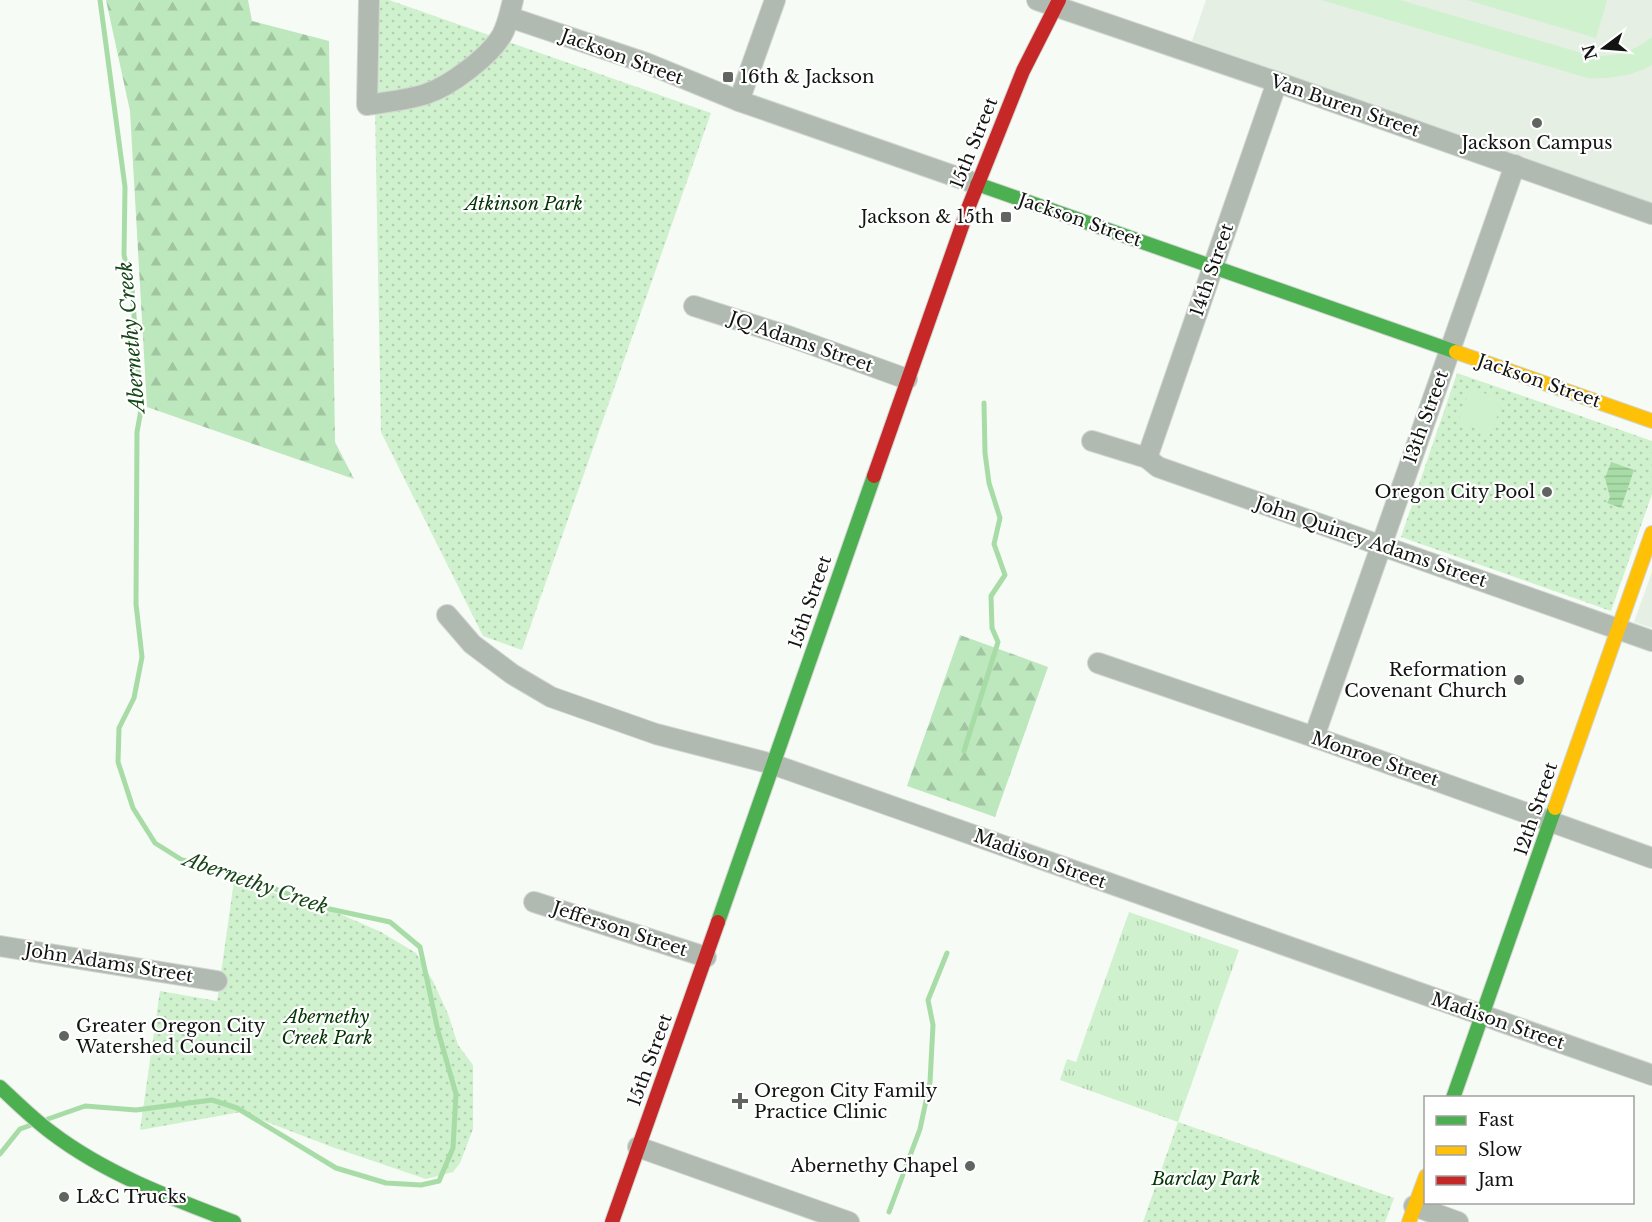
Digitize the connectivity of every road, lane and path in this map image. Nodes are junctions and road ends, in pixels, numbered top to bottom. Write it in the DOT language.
graph roads {
  1 [pos="369,0"];
  2 [pos="775,0"];
  3 [pos="1037,0"];
  4 [pos="1058,3"];
  5 [pos="511,9"];
  6 [pos="1278,82"];
  7 [pos="739,100"];
  8 [pos="1515,165"];
  9 [pos="977,184"];
  10 [pos="1652,214"];
  11 [pos="1213,266"];
  12 [pos="694,306"];
  13 [pos="1450,350"];
  14 [pos="907,379"];
  15 [pos="1652,421"];
  16 [pos="1092,441"];
  17 [pos="1147,458"];
  18 [pos="1652,532"];
  19 [pos="1380,545"];
  20 [pos="447,615"];
  21 [pos="1618,629"];
  22 [pos="1652,641"];
  23 [pos="1098,663"];
  24 [pos="1314,737"];
  25 [pos="772,764"];
  26 [pos="1550,821"];
  27 [pos="1652,858"];
  28 [pos="534,902"];
  29 [pos="0,946"];
  30 [pos="706,957"];
  31 [pos="217,981"];
  32 [pos="1483,1016"];
  33 [pos="1652,1075"];
  34 [pos="2,1089"];
  35 [pos="1454,1096"];
  36 [pos="638,1147"];
  37 [pos="1424,1179"];
  38 [pos="1412,1214"];
  39 [pos="234,1222"];
  40 [pos="612,1222"];
  41 [pos="849,1222"];
  42 [pos="1458,1222"];
  1 -- 5 [label="street"];
  2 -- 7 [label="street"];
  3 -- 4 [label="street, Van Buren Street"];
  4 -- 6 [label="street, Van Buren Street"];
  4 -- 9 [label="street, 15th Street"];
  5 -- 7 [label="street, Jackson Street"];
  6 -- 8 [label="street, Van Buren Street"];
  6 -- 11 [label="street, 14th Street"];
  7 -- 9 [label="street, Jackson Street"];
  8 -- 10 [label="street, Van Buren Street"];
  8 -- 13 [label="street, 13th Street"];
  9 -- 11 [label="street, Jackson Street"];
  9 -- 14 [label="street, 15th Street"];
  11 -- 13 [label="street, Jackson Street"];
  11 -- 17 [label="street, 14th Street"];
  12 -- 14 [label="street, JQ Adams Street"];
  13 -- 15 [label="street, Jackson Street"];
  13 -- 19 [label="street, 13th Street"];
  14 -- 25 [label="street, 15th Street"];
  16 -- 17 [label="street, John Quincy Adams Street"];
  17 -- 19 [label="street, John Quincy Adams Street"];
  18 -- 21 [label="street, 12th Street"];
  19 -- 21 [label="street, John Quincy Adams Street"];
  19 -- 24 [label="street, 13th Street"];
  20 -- 25 [label="street, Madison Street"];
  21 -- 22 [label="street, John Quincy Adams Street"];
  21 -- 26 [label="street, 12th Street"];
  23 -- 24 [label="street, Monroe Street"];
  24 -- 26 [label="street, Monroe Street"];
  25 -- 30 [label="street, 15th Street"];
  25 -- 32 [label="street, Madison Street"];
  26 -- 27 [label="street, Monroe Street"];
  26 -- 32 [label="street, 12th Street"];
  28 -- 30 [label="street, Jefferson Street"];
  29 -- 31 [label="street, John Adams Street"];
  30 -- 36 [label="street, 15th Street"];
  32 -- 33 [label="street, Madison Street"];
  32 -- 35 [label="street, 12th Street"];
  34 -- 39 [label="street"];
  36 -- 40 [label="street, 15th Street"];
  36 -- 41 [label="street"];
  37 -- 38 [label="street"];
  38 -- 42 [label="street"];
}
